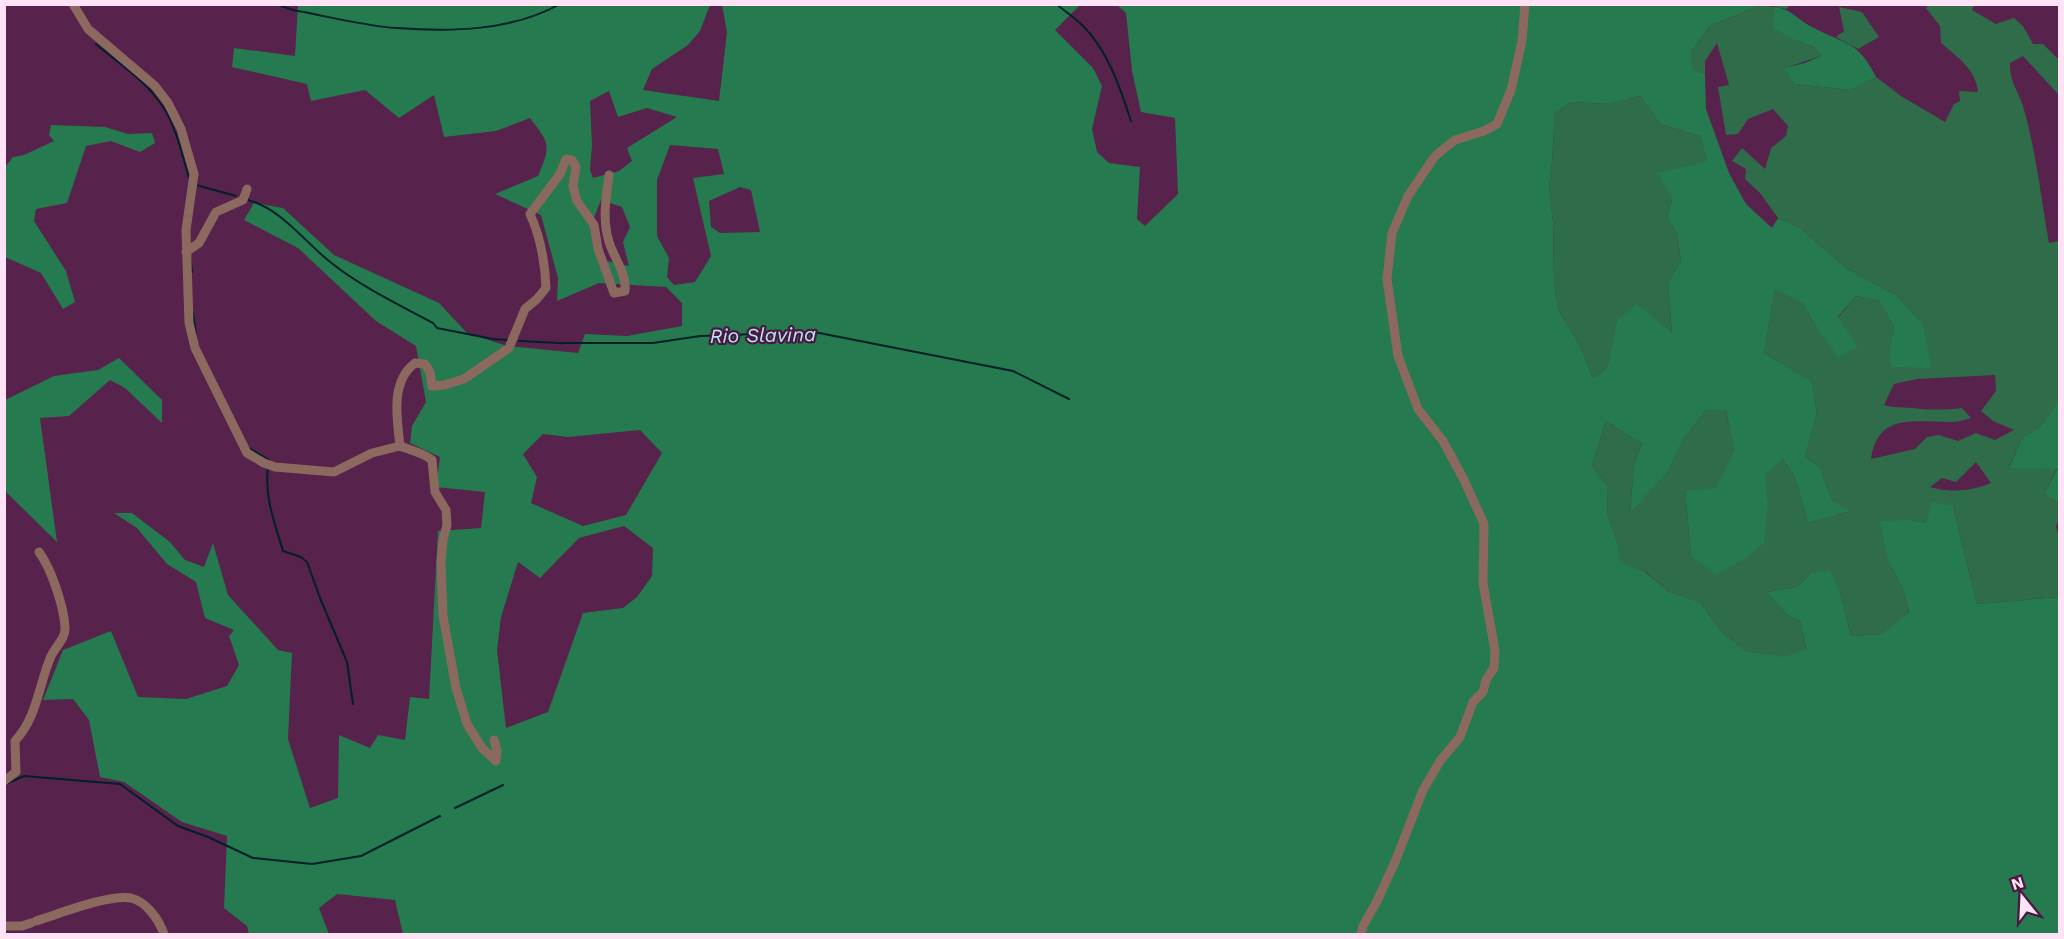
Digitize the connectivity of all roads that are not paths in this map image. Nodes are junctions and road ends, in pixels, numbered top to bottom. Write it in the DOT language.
graph roads {
  1 [pos="73,4"];
  2 [pos="1525,4"];
  3 [pos="609,176"];
  4 [pos="247,189"];
  5 [pos="186,252"];
  6 [pos="400,446"];
  7 [pos="39,552"];
  8 [pos="494,740"];
  9 [pos="4,781"];
  10 [pos="4,926"];
  11 [pos="164,934"];
  12 [pos="1361,934"];
  1 -- 5 [label="street"];
  2 -- 12 [label="street"];
  3 -- 6 [label="street"];
  4 -- 5 [label="street"];
  5 -- 6 [label="street"];
  6 -- 8 [label="street"];
  7 -- 9 [label="street"];
  10 -- 11 [label="street"];
}
